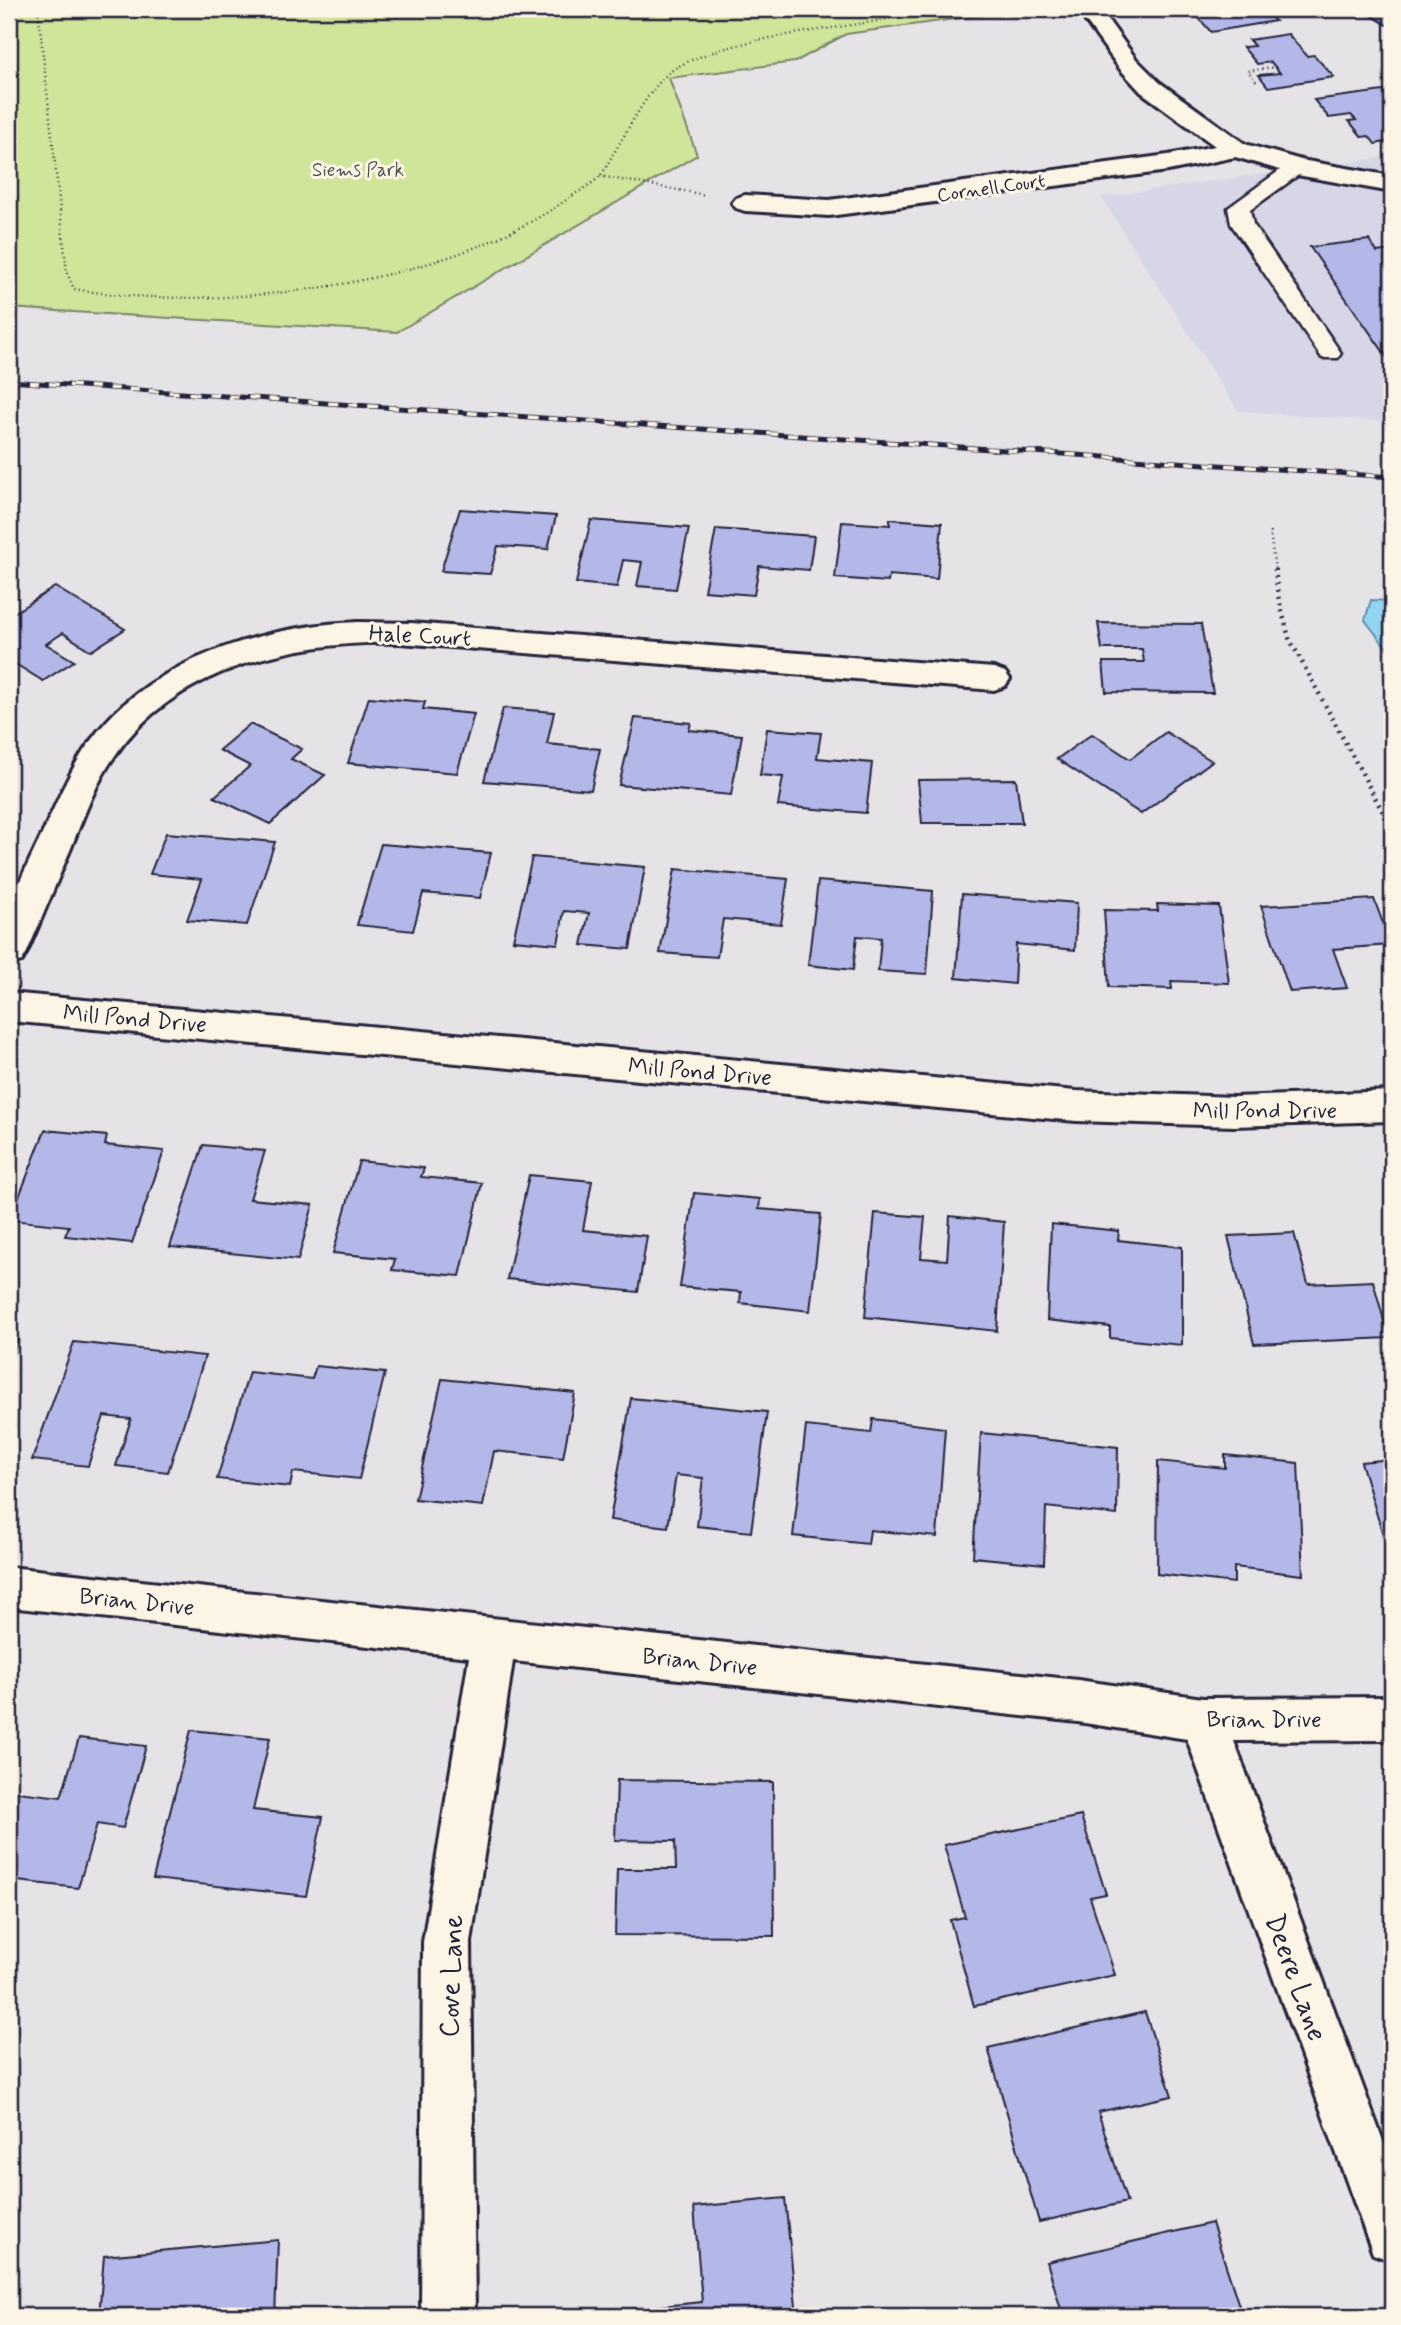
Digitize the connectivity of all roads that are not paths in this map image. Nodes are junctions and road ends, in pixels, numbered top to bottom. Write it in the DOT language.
graph roads {
  1 [pos="1088,9"];
  2 [pos="1236,149"];
  3 [pos="1297,167"];
  4 [pos="1392,184"];
  5 [pos="745,203"];
  6 [pos="1330,353"];
  7 [pos="994,679"];
  8 [pos="9,952"];
  9 [pos="9,1006"];
  10 [pos="1392,1106"];
  11 [pos="9,1587"];
  12 [pos="494,1639"];
  13 [pos="1392,1718"];
  14 [pos="1203,1720"];
  15 [pos="1392,2235"];
  16 [pos="447,2316"];
  1 -- 2 [label="street"];
  2 -- 3 [label="street"];
  2 -- 5 [label="street, Cornell Court"];
  3 -- 4 [label="street"];
  3 -- 6 [label="lane"];
  7 -- 8 [label="street, Hale Court"];
  9 -- 10 [label="street, Mill Pond Drive"];
  11 -- 12 [label="street, Brian Drive"];
  12 -- 14 [label="street, Brian Drive"];
  12 -- 16 [label="street, Cove Lane"];
  13 -- 14 [label="street, Brian Drive"];
  14 -- 15 [label="street, Deere Lane"];
}
